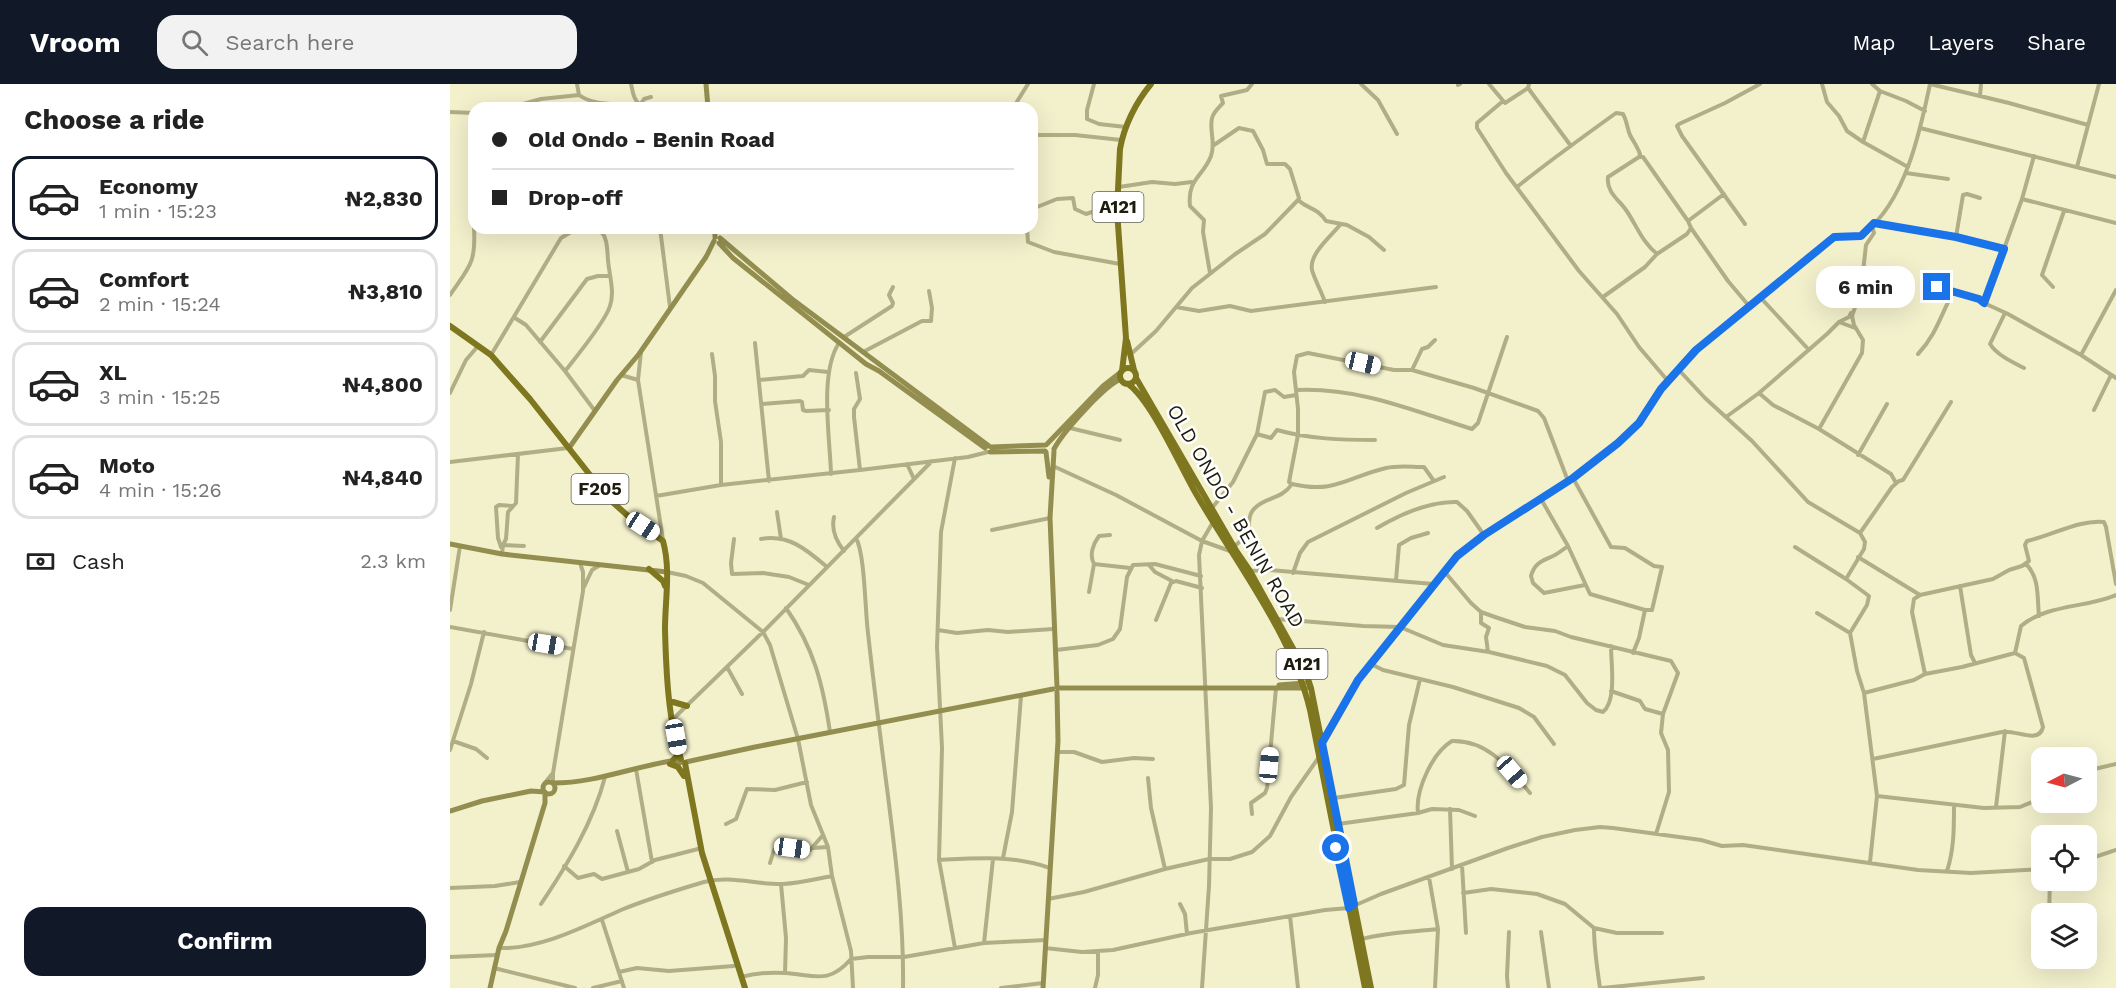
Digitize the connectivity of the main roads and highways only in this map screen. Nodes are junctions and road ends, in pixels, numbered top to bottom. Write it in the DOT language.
graph roads {
  1 [pos="1151,84"];
  2 [pos="450,326"];
  3 [pos="1126,338"];
  4 [pos="1134,370"];
  5 [pos="1122,374"];
  6 [pos="1136,378"];
  7 [pos="1128,384"];
  8 [pos="1231,549"];
  9 [pos="649,569"];
  10 [pos="667,590"];
  11 [pos="668,682"];
  12 [pos="1307,685"];
  13 [pos="673,702"];
  14 [pos="687,706"];
  15 [pos="674,718"];
  16 [pos="1320,745"];
  17 [pos="684,761"];
  18 [pos="685,774"];
  19 [pos="709,881"];
  20 [pos="1352,906"];
  21 [pos="743,988"];
  22 [pos="1365,988"];
  23 [pos="1371,988"];
  1 -- 3 [label="main road, OLD ONDO - BENIN ROAD / A121"];
  2 -- 10 [label="main road, F205"];
  3 -- 4 [label="main road, OLD ONDO - BENIN ROAD / A121"];
  3 -- 5 [label="main road, OLD ONDO - BENIN ROAD / A121"];
  4 -- 5 [label="main road"];
  4 -- 6 [label="main road, OLD ONDO - BENIN ROAD"];
  5 -- 7 [label="main road, OLD ONDO - BENIN ROAD"];
  6 -- 7 [label="main road"];
  6 -- 8 [label="main road, OLD ONDO - BENIN ROAD / A121"];
  7 -- 8 [label="main road, OLD ONDO - BENIN ROAD / A121"];
  8 -- 12 [label="main road, OLD ONDO - BENIN ROAD / A121"];
  8 -- 12 [label="main road, OLD ONDO - BENIN ROAD / A121"];
  9 -- 10 [label="main road"];
  10 -- 11 [label="main road"];
  11 -- 13 [label="main road"];
  11 -- 15 [label="main road"];
  12 -- 16 [label="main road, OLD ONDO - BENIN ROAD / A121"];
  13 -- 14 [label="main road"];
  13 -- 15 [label="main road"];
  15 -- 17 [label="main road"];
  16 -- 20 [label="main road, OLD ONDO - BENIN ROAD / A121"];
  16 -- 20 [label="main road, OLD ONDO - BENIN ROAD / A121"];
  17 -- 18 [label="main road"];
  17 -- 18 [label="main road"];
  18 -- 19 [label="main road"];
  18 -- 19 [label="main road"];
  19 -- 21 [label="main road"];
  19 -- 21 [label="main road"];
  20 -- 22 [label="main road, OLD ONDO - BENIN ROAD / A121"];
  20 -- 23 [label="main road, OLD ONDO - BENIN ROAD / A121"];
}
